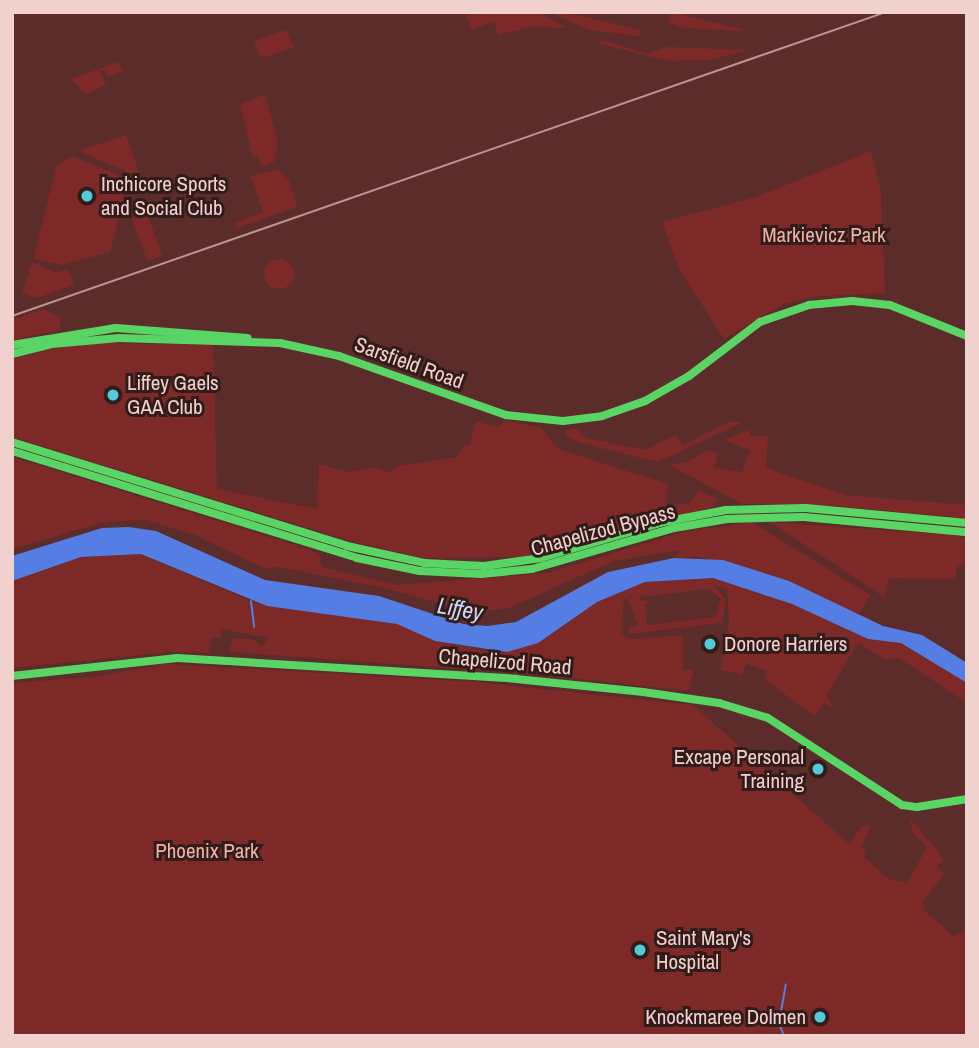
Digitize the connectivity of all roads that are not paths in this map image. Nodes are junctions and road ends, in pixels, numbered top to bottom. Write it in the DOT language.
graph roads {
  1 [pos="86,335"];
  2 [pos="967,335"];
  3 [pos="12,345"];
  4 [pos="12,354"];
  5 [pos="12,442"];
  6 [pos="12,451"];
  7 [pos="769,512"];
  8 [pos="727,515"];
  9 [pos="967,523"];
  10 [pos="967,532"];
  11 [pos="12,676"];
  12 [pos="967,799"];
  1 -- 2 [label="main road, Sarsfield Road"];
  1 -- 3 [label="main road"];
  1 -- 4 [label="main road"];
  5 -- 8 [label="main road, Chapelizod Bypass"];
  6 -- 8 [label="main road, Chapelizod Bypass"];
  7 -- 8 [label="main road, Chapelizod Bypass"];
  7 -- 9 [label="main road, Chapelizod Bypass"];
  7 -- 10 [label="main road, Chapelizod Bypass"];
  11 -- 12 [label="main road, Chapelizod Road"];
}
